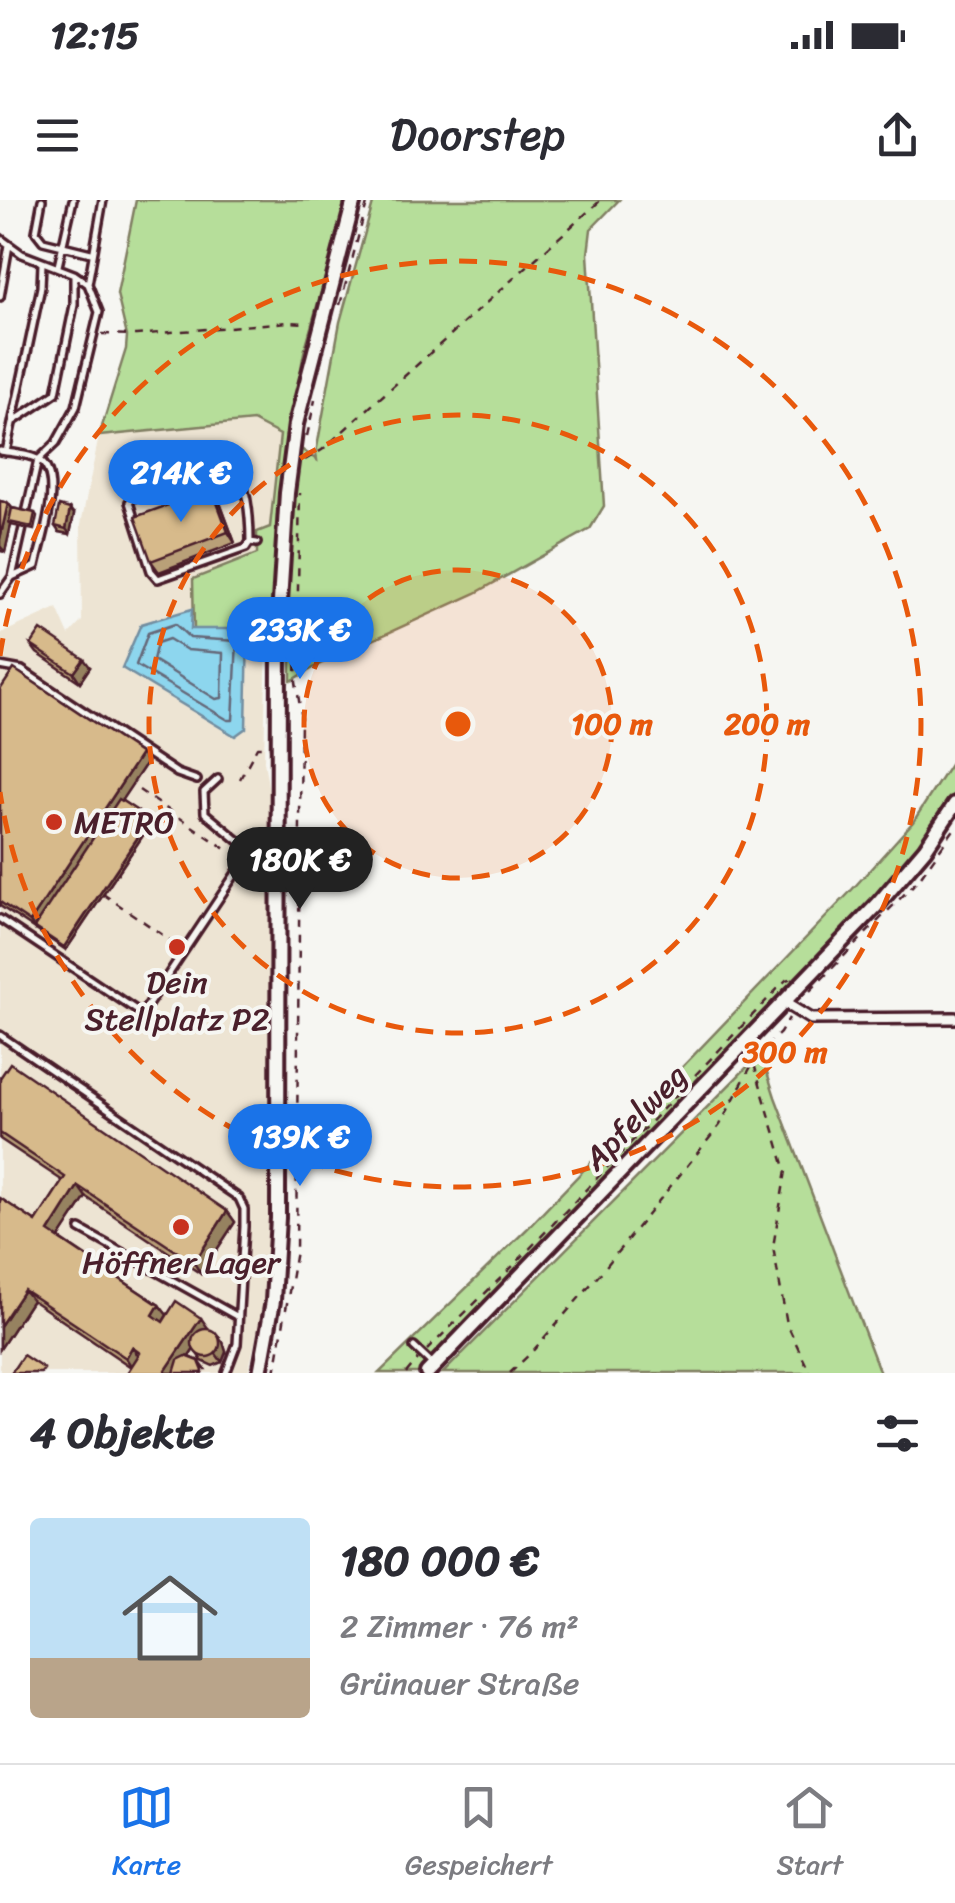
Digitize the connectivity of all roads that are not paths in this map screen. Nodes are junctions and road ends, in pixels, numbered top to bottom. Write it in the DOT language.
graph roads {
  1 [pos="42,200"];
  2 [pos="73,200"];
  3 [pos="103,200"];
  4 [pos="354,200"];
  5 [pos="0,239"];
  6 [pos="9,246"];
  7 [pos="64,246"];
  8 [pos="91,254"];
  9 [pos="42,263"];
  10 [pos="58,266"];
  11 [pos="74,274"];
  12 [pos="88,284"];
  13 [pos="0,297"];
  14 [pos="14,422"];
  15 [pos="3,452"];
  16 [pos="38,460"];
  17 [pos="26,513"];
  18 [pos="22,528"];
  19 [pos="254,542"];
  20 [pos="12,578"];
  21 [pos="0,594"];
  22 [pos="0,666"];
  23 [pos="218,779"];
  24 [pos="198,780"];
  25 [pos="955,804"];
  26 [pos="0,919"];
  27 [pos="785,1003"];
  28 [pos="955,1018"];
  29 [pos="0,1036"];
  30 [pos="80,1229"];
  31 [pos="238,1317"];
  32 [pos="414,1348"];
  33 [pos="430,1369"];
  34 [pos="226,1373"];
  35 [pos="260,1373"];
  1 -- 7 [label="lane"];
  2 -- 7 [label="lane"];
  3 -- 8 [label="lane"];
  4 -- 35 [label="main road"];
  5 -- 6 [label="lane"];
  6 -- 9 [label="lane"];
  6 -- 13 [label="lane"];
  7 -- 8 [label="lane"];
  7 -- 10 [label="lane"];
  8 -- 12 [label="lane"];
  9 -- 10 [label="lane"];
  9 -- 14 [label="lane"];
  10 -- 11 [label="lane"];
  11 -- 12 [label="lane"];
  11 -- 14 [label="lane"];
  12 -- 16 [label="lane"];
  14 -- 15 [label="lane"];
  15 -- 16 [label="lane"];
  16 -- 17 [label="lane"];
  16 -- 20 [label="lane"];
  18 -- 20 [label="lane"];
  19 -- 19 [label="lane"];
  20 -- 21 [label="lane"];
  22 -- 24 [label="lane"];
  23 -- 26 [label="lane"];
  25 -- 27 [label="main road, Apfelweg"];
  27 -- 28 [label="street"];
  27 -- 33 [label="main road, Apfelweg"];
  29 -- 31 [label="lane"];
  30 -- 31 [label="lane"];
  31 -- 34 [label="lane"];
  32 -- 33 [label="lane"];
}
